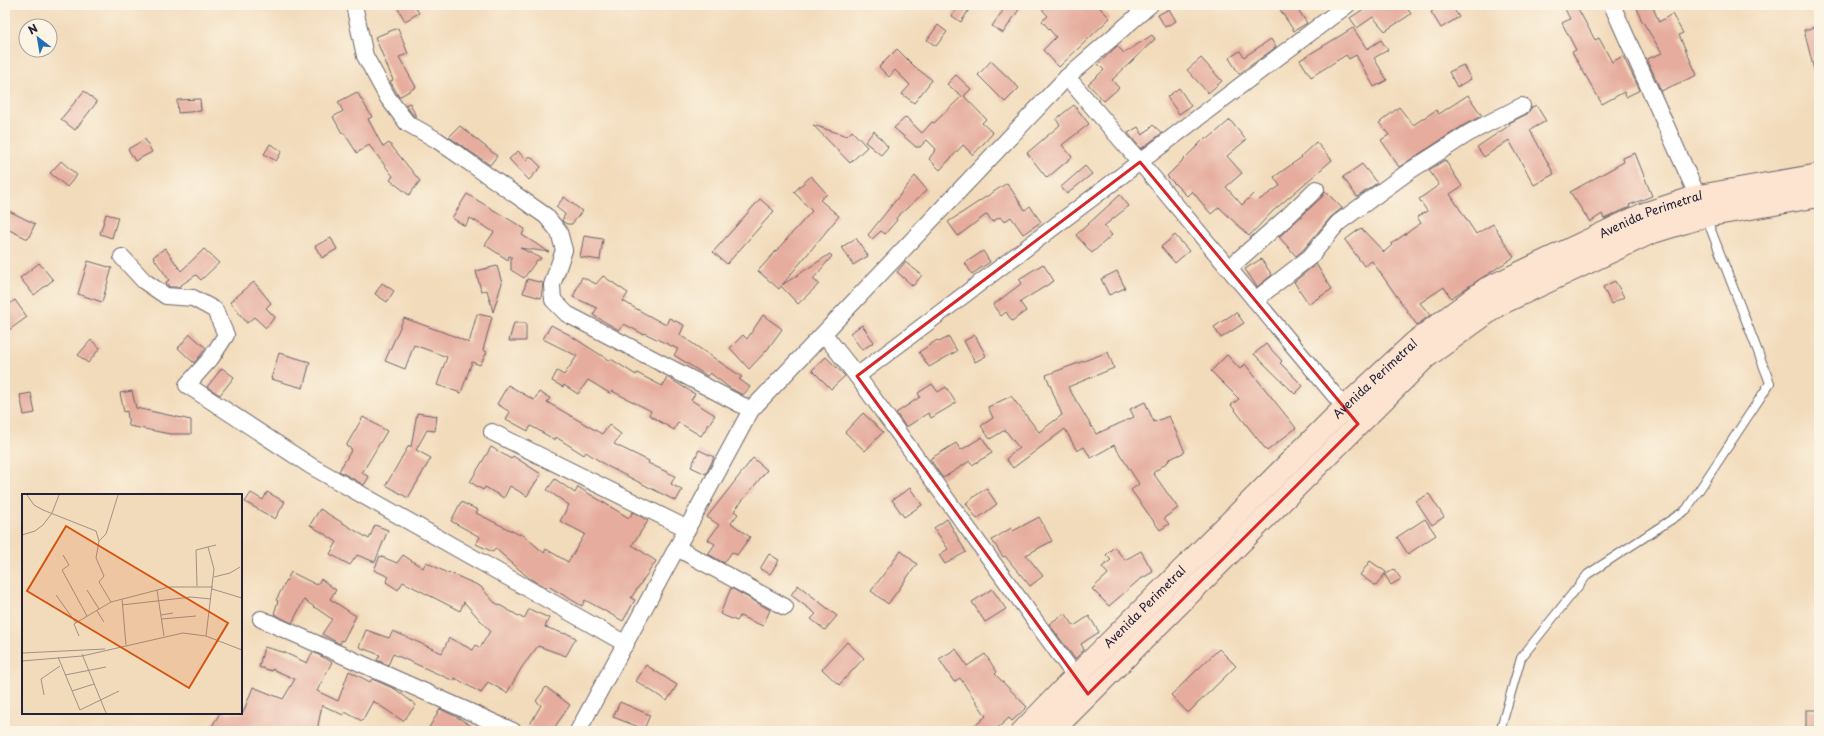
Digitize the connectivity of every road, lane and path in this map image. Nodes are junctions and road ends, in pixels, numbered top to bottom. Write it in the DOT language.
graph roads {
  1 [pos="354,5"];
  2 [pos="1150,5"];
  3 [pos="1347,5"];
  4 [pos="1612,5"];
  5 [pos="1068,77"];
  6 [pos="1522,106"];
  7 [pos="1140,162"];
  8 [pos="1819,175"];
  9 [pos="1316,189"];
  10 [pos="1819,196"];
  11 [pos="1702,206"];
  12 [pos="122,257"];
  13 [pos="1229,268"];
  14 [pos="1255,300"];
  15 [pos="824,334"];
  16 [pos="857,376"];
  17 [pos="1344,408"];
  18 [pos="751,410"];
  19 [pos="1358,424"];
  20 [pos="492,432"];
  21 [pos="688,529"];
  22 [pos="677,548"];
  23 [pos="785,607"];
  24 [pos="261,619"];
  25 [pos="626,644"];
  26 [pos="1076,676"];
  27 [pos="1088,694"];
  28 [pos="513,731"];
  29 [pos="578,731"];
  30 [pos="1023,731"];
  31 [pos="1052,731"];
  32 [pos="1500,731"];
  1 -- 18 [label="street"];
  2 -- 5 [label="street"];
  3 -- 7 [label="street"];
  4 -- 11 [label="street"];
  5 -- 7 [label="street"];
  5 -- 15 [label="street"];
  6 -- 14 [label="street"];
  7 -- 13 [label="street"];
  7 -- 16 [label="street"];
  8 -- 11 [label="main road, Avenida Perimetral"];
  9 -- 13 [label="street"];
  10 -- 11 [label="main road, Avenida Perimetral"];
  11 -- 17 [label="main road, Avenida Perimetral"];
  11 -- 19 [label="main road, Avenida Perimetral"];
  11 -- 32 [label="lane"];
  12 -- 25 [label="street"];
  13 -- 14 [label="street"];
  14 -- 17 [label="street"];
  15 -- 16 [label="street"];
  15 -- 18 [label="street"];
  16 -- 26 [label="street"];
  17 -- 19 [label="street"];
  17 -- 26 [label="main road, Avenida Perimetral"];
  18 -- 21 [label="street"];
  19 -- 27 [label="main road, Avenida Perimetral"];
  20 -- 21 [label="street"];
  21 -- 22 [label="street"];
  22 -- 23 [label="street"];
  22 -- 25 [label="street"];
  24 -- 28 [label="street"];
  25 -- 29 [label="street"];
  26 -- 27 [label="street"];
  26 -- 30 [label="main road, Avenida Perimetral"];
  27 -- 31 [label="main road, Avenida Perimetral"];
}
